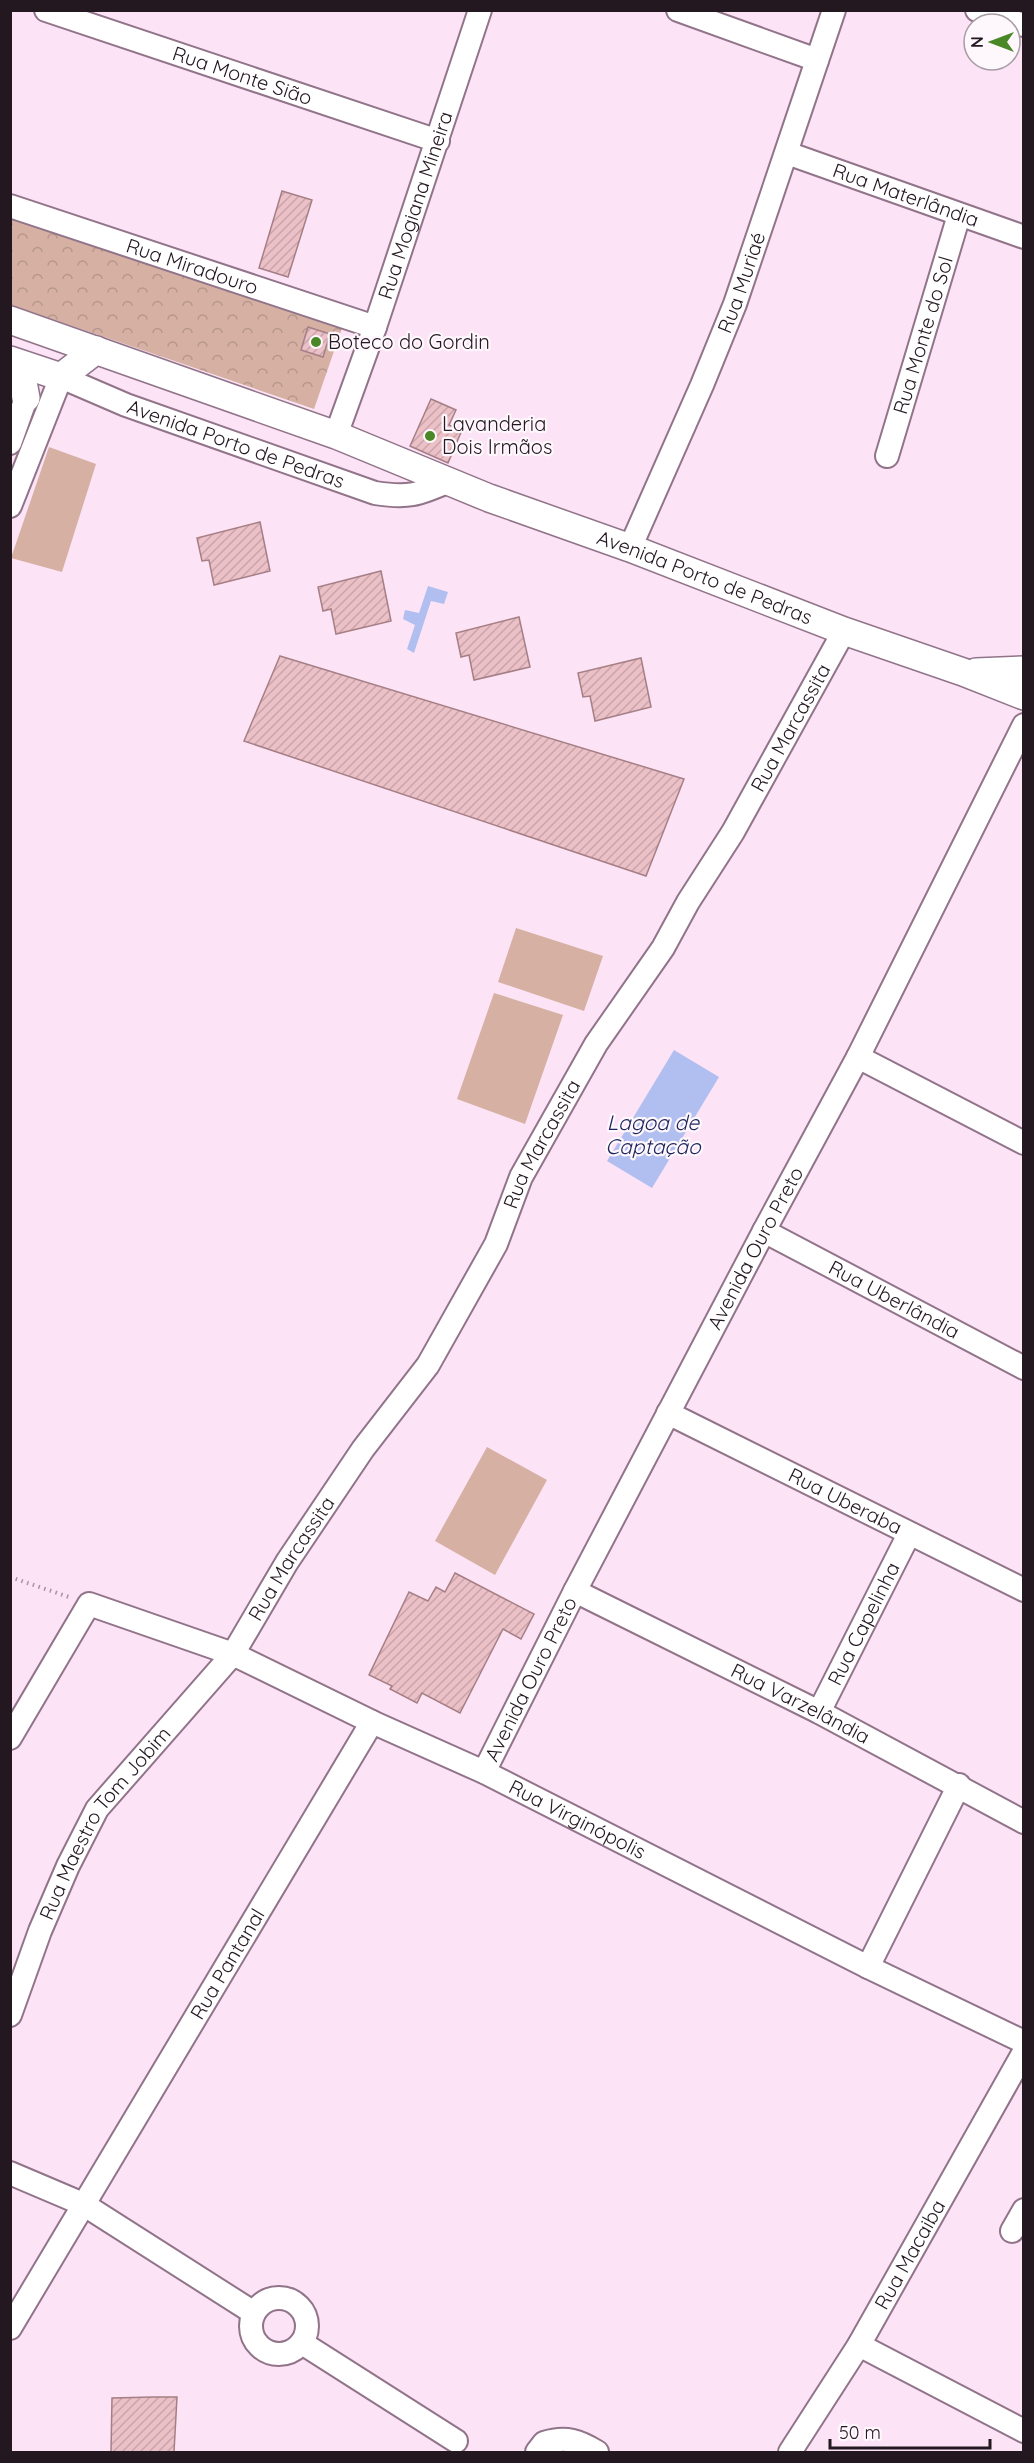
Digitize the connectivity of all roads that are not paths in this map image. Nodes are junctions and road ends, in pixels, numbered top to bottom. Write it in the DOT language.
graph roads {
  1 [pos="46,10"];
  2 [pos="480,10"];
  3 [pos="678,10"];
  4 [pos="834,10"];
  5 [pos="976,10"];
  6 [pos="1023,25"];
  7 [pos="817,60"];
  8 [pos="438,141"];
  9 [pos="787,153"];
  10 [pos="10,206"];
  11 [pos="959,215"];
  12 [pos="1023,237"];
  13 [pos="10,320"];
  14 [pos="375,327"];
  15 [pos="64,339"];
  16 [pos="96,350"];
  17 [pos="10,360"];
  18 [pos="10,371"];
  19 [pos="54,374"];
  20 [pos="26,398"];
  21 [pos="336,435"];
  22 [pos="10,443"];
  23 [pos="886,456"];
  24 [pos="447,482"];
  25 [pos="10,506"];
  26 [pos="630,548"];
  27 [pos="844,631"];
  28 [pos="1023,670"];
  29 [pos="963,672"];
  30 [pos="1023,696"];
  31 [pos="1023,725"];
  32 [pos="858,1057"];
  33 [pos="1023,1143"];
  34 [pos="764,1231"];
  35 [pos="1023,1368"];
  36 [pos="668,1413"];
  37 [pos="909,1534"];
  38 [pos="1023,1590"];
  39 [pos="575,1591"];
  40 [pos="233,1654"];
  41 [pos="819,1712"];
  42 [pos="372,1722"];
  43 [pos="10,1738"];
  44 [pos="484,1772"];
  45 [pos="959,1785"];
  46 [pos="1023,1822"];
  47 [pos="868,1967"];
  48 [pos="10,2015"];
  49 [pos="1023,2042"];
  50 [pos="1023,2052"];
  51 [pos="10,2173"];
  52 [pos="83,2204"];
  53 [pos="1023,2210"];
  54 [pos="1012,2231"];
  55 [pos="254,2313"];
  56 [pos="10,2328"];
  57 [pos="302,2343"];
  58 [pos="859,2345"];
  59 [pos="1023,2431"];
  60 [pos="456,2441"];
  61 [pos="537,2452"];
  62 [pos="597,2452"];
  63 [pos="790,2452"];
  1 -- 8 [label="street, Rua Monte Sião"];
  2 -- 8 [label="street, Rua Mogiana Mineira"];
  3 -- 7 [label="street"];
  4 -- 7 [label="street, Rua Muriaé"];
  5 -- 6 [label="street"];
  7 -- 9 [label="street, Rua Muriaé"];
  8 -- 14 [label="street, Rua Mogiana Mineira"];
  9 -- 11 [label="street, Rua Materlândia"];
  9 -- 26 [label="street, Rua Muriaé"];
  10 -- 14 [label="street, Rua Miradouro"];
  11 -- 12 [label="street, Rua Materlândia"];
  11 -- 23 [label="street, Rua Monte do Sol"];
  13 -- 15 [label="main road, Avenida Porto de Pedras"];
  14 -- 21 [label="street, Rua Mogiana Mineira"];
  15 -- 16 [label="main road, Avenida Porto de Pedras"];
  15 -- 19 [label="main road"];
  16 -- 19 [label="main road"];
  16 -- 21 [label="main road, Avenida Porto de Pedras"];
  17 -- 19 [label="main road, Avenida Porto de Pedras"];
  18 -- 20 [label="main road"];
  19 -- 24 [label="street, Avenida Porto de Pedras"];
  19 -- 25 [label="street"];
  20 -- 22 [label="street"];
  21 -- 24 [label="main road, Avenida Porto de Pedras"];
  24 -- 26 [label="main road, Avenida Porto de Pedras"];
  26 -- 27 [label="main road, Avenida Porto de Pedras"];
  27 -- 29 [label="main road, Avenida Porto de Pedras"];
  27 -- 40 [label="street, Rua Marcassita"];
  28 -- 29 [label="main road, Avenida Porto de Pedras"];
  29 -- 30 [label="main road, Avenida Porto de Pedras"];
  31 -- 32 [label="street, Avenida Ouro Preto"];
  32 -- 33 [label="street"];
  32 -- 34 [label="street, Avenida Ouro Preto"];
  34 -- 35 [label="street, Rua Uberlândia"];
  34 -- 36 [label="street, Avenida Ouro Preto"];
  36 -- 37 [label="street, Rua Uberaba"];
  36 -- 39 [label="street, Avenida Ouro Preto"];
  37 -- 38 [label="street, Rua Uberaba"];
  37 -- 41 [label="street, Rua Capelinha"];
  39 -- 41 [label="street, Rua Varzelândia"];
  39 -- 44 [label="street, Avenida Ouro Preto"];
  40 -- 42 [label="street, Rua Virginópolis"];
  40 -- 43 [label="street, Rua Virginópolis"];
  40 -- 48 [label="street, Rua Maestro Tom Jobim"];
  41 -- 45 [label="street, Rua Varzelândia"];
  42 -- 44 [label="street, Rua Virginópolis"];
  42 -- 52 [label="street, Rua Pantanal"];
  44 -- 47 [label="street, Rua Virginópolis"];
  45 -- 46 [label="street, Rua Varzelândia"];
  45 -- 47 [label="street"];
  47 -- 49 [label="street, Rua Virginópolis"];
  50 -- 58 [label="street, Rua Macaiba"];
  51 -- 52 [label="street"];
  52 -- 55 [label="street"];
  52 -- 56 [label="street, Rua Pantanal"];
  53 -- 54 [label="street"];
  55 -- 57 [label="street"];
  55 -- 57 [label="street"];
  57 -- 60 [label="street"];
  58 -- 59 [label="street"];
  58 -- 63 [label="street, Rua Macaiba"];
  61 -- 62 [label="street"];
}
